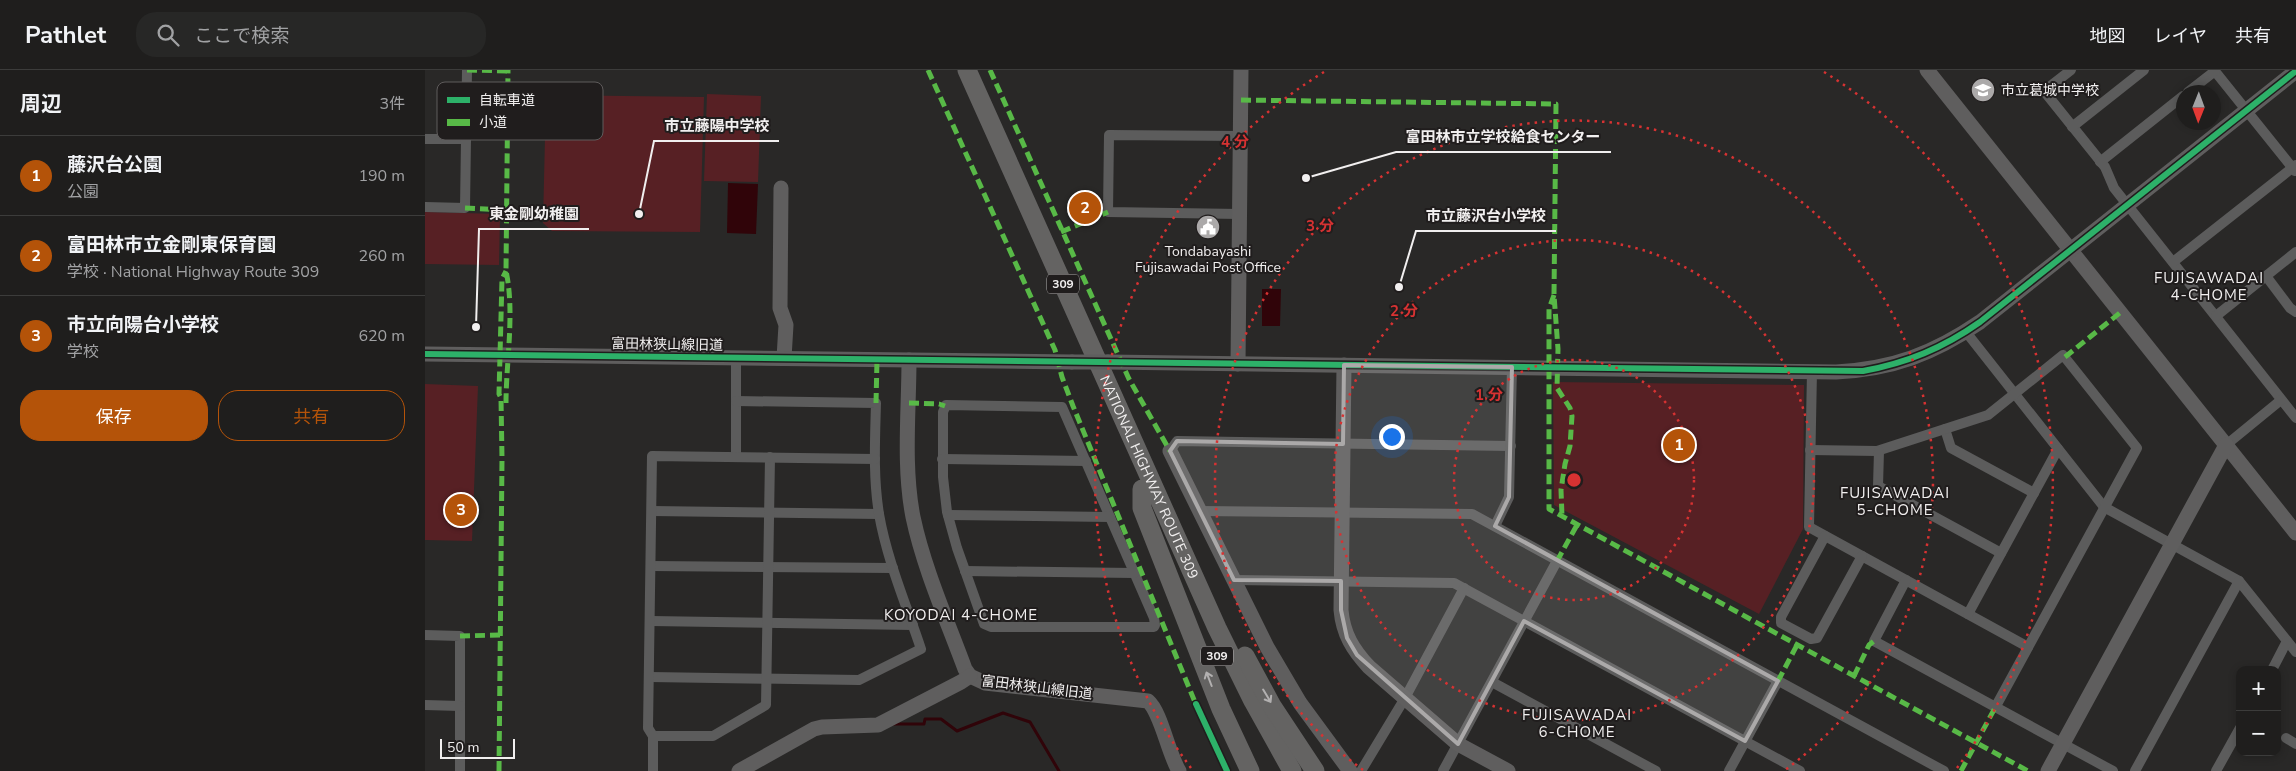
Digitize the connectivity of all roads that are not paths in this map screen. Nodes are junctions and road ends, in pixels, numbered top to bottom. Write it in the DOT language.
graph roads {
  1 [pos="457,70"];
  2 [pos="467,70"];
  3 [pos="953,70"];
  4 [pos="967,70"];
  5 [pos="1241,70"];
  6 [pos="1927,70"];
  7 [pos="2071,70"];
  8 [pos="2144,70"];
  9 [pos="2215,70"];
  10 [pos="2292,72"];
  11 [pos="2197,85"];
  12 [pos="2176,102"];
  13 [pos="2246,110"];
  14 [pos="2073,126"];
  15 [pos="1241,136"];
  16 [pos="466,140"];
  17 [pos="2100,162"];
  18 [pos="2295,168"];
  19 [pos="781,188"];
  20 [pos="2127,204"];
  21 [pos="425,208"];
  22 [pos="1240,214"];
  23 [pos="2071,249"];
  24 [pos="2296,252"];
  25 [pos="2173,262"];
  26 [pos="2266,276"];
  27 [pos="2296,312"];
  28 [pos="2216,316"];
  29 [pos="1966,332"];
  30 [pos="425,354"];
  31 [pos="736,358"];
  32 [pos="784,358"];
  33 [pos="909,360"];
  34 [pos="1238,364"];
  35 [pos="1344,365"];
  36 [pos="1512,367"];
  37 [pos="1812,371"];
  38 [pos="2014,394"];
  39 [pos="2281,400"];
  40 [pos="736,401"];
  41 [pos="2296,418"];
  42 [pos="1945,429"];
  43 [pos="1343,444"];
  44 [pos="2226,445"];
  45 [pos="1511,446"];
  46 [pos="2058,449"];
  47 [pos="1810,450"];
  48 [pos="1170,451"];
  49 [pos="1879,451"];
  50 [pos="736,456"];
  51 [pos="770,457"];
  52 [pos="875,459"];
  53 [pos="942,460"];
  54 [pos="1087,462"];
  55 [pos="1142,489"];
  56 [pos="2034,493"];
  57 [pos="1159,499"];
  58 [pos="2104,507"];
  59 [pos="652,511"];
  60 [pos="1200,511"];
  61 [pos="769,512"];
  62 [pos="1342,513"];
  63 [pos="879,514"];
  64 [pos="948,515"];
  65 [pos="1110,517"];
  66 [pos="1495,526"];
  67 [pos="2296,533"];
  68 [pos="1825,536"];
  69 [pos="2172,544"];
  70 [pos="2001,553"];
  71 [pos="1862,556"];
  72 [pos="1557,561"];
  73 [pos="651,566"];
  74 [pos="769,567"];
  75 [pos="893,568"];
  76 [pos="965,571"];
  77 [pos="1134,573"];
  78 [pos="1234,580"];
  79 [pos="1906,580"];
  80 [pos="1341,581"];
  81 [pos="2239,581"];
  82 [pos="1464,588"];
  83 [pos="1968,614"];
  84 [pos="651,621"];
  85 [pos="1524,621"];
  86 [pos="768,623"];
  87 [pos="913,625"];
  88 [pos="425,635"];
  89 [pos="2287,641"];
  90 [pos="2028,647"];
  91 [pos="2296,652"];
  92 [pos="2274,666"];
  93 [pos="970,676"];
  94 [pos="650,677"];
  95 [pos="767,678"];
  96 [pos="1778,681"];
  97 [pos="1491,682"];
  98 [pos="1405,698"];
  99 [pos="425,705"];
  100 [pos="460,706"];
  101 [pos="1997,706"];
  102 [pos="2236,735"];
  103 [pos="653,736"];
  104 [pos="1745,741"];
  105 [pos="1458,744"];
  106 [pos="2063,744"];
  107 [pos="460,771"];
  108 [pos="653,771"];
  109 [pos="739,771"];
  110 [pos="1179,771"];
  111 [pos="1251,771"];
  112 [pos="1278,771"];
  113 [pos="1292,771"];
  114 [pos="1315,771"];
  115 [pos="1350,771"];
  116 [pos="1361,771"];
  117 [pos="1443,771"];
  118 [pos="1508,771"];
  119 [pos="1655,771"];
  120 [pos="1729,771"];
  121 [pos="1800,771"];
  122 [pos="1944,771"];
  123 [pos="2048,771"];
  124 [pos="2113,771"];
  125 [pos="2135,771"];
  126 [pos="2216,771"];
  1 -- 2 [label="street"];
  3 -- 55 [label="highway, NATIONAL HIGHWAY ROUTE 309 / 309"];
  4 -- 57 [label="highway, NATIONAL HIGHWAY ROUTE 309 / 309"];
  5 -- 15 [label="street"];
  6 -- 23 [label="street"];
  7 -- 14 [label="street"];
  8 -- 14 [label="street"];
  9 -- 11 [label="street"];
  9 -- 13 [label="street"];
  10 -- 13 [label="street"];
  12 -- 17 [label="street"];
  13 -- 18 [label="street"];
  13 -- 20 [label="street"];
  14 -- 17 [label="street"];
  15 -- 22 [label="street"];
  15 -- 22 [label="street"];
  16 -- 21 [label="street"];
  17 -- 20 [label="street"];
  18 -- 25 [label="street"];
  19 -- 32 [label="street"];
  20 -- 23 [label="street"];
  20 -- 25 [label="street"];
  22 -- 34 [label="street"];
  23 -- 29 [label="street"];
  23 -- 44 [label="street"];
  24 -- 26 [label="street"];
  25 -- 28 [label="street"];
  26 -- 27 [label="street"];
  26 -- 28 [label="street"];
  28 -- 39 [label="street"];
  29 -- 37 [label="street"];
  29 -- 38 [label="street"];
  30 -- 31 [label="street, 富田林狭山線旧道"];
  31 -- 32 [label="street, 富田林狭山線旧道"];
  31 -- 40 [label="street"];
  32 -- 33 [label="street, 富田林狭山線旧道"];
  33 -- 34 [label="street, bridge"];
  33 -- 93 [label="street, 富田林狭山線旧道"];
  34 -- 35 [label="street"];
  35 -- 36 [label="street"];
  35 -- 43 [label="street"];
  36 -- 37 [label="street"];
  36 -- 45 [label="street"];
  37 -- 47 [label="street"];
  38 -- 42 [label="street"];
  38 -- 46 [label="street"];
  38 -- 58 [label="street"];
  39 -- 41 [label="street"];
  39 -- 44 [label="street"];
  40 -- 50 [label="street"];
  40 -- 52 [label="street"];
  42 -- 49 [label="street"];
  42 -- 56 [label="street"];
  43 -- 45 [label="street"];
  43 -- 48 [label="street"];
  43 -- 62 [label="street"];
  44 -- 67 [label="street"];
  44 -- 69 [label="street"];
  45 -- 66 [label="street"];
  46 -- 56 [label="street"];
  46 -- 58 [label="street"];
  47 -- 49 [label="street"];
  47 -- 68 [label="street"];
  48 -- 60 [label="street"];
  49 -- 70 [label="street"];
  50 -- 51 [label="street"];
  50 -- 59 [label="street"];
  51 -- 52 [label="street"];
  51 -- 61 [label="street"];
  52 -- 63 [label="street"];
  53 -- 54 [label="street"];
  53 -- 54 [label="street"];
  53 -- 64 [label="street"];
  54 -- 65 [label="street"];
  111 -- 55 [label="highway, 309, one-way"];
  55 -- 112 [label="highway, NATIONAL HIGHWAY ROUTE 309 / 309"];
  56 -- 70 [label="street"];
  57 -- 113 [label="highway, NATIONAL HIGHWAY ROUTE 309 / 309"];
  57 -- 114 [label="highway, 309, one-way"];
  58 -- 69 [label="street"];
  58 -- 90 [label="street"];
  59 -- 61 [label="street"];
  59 -- 73 [label="street"];
  60 -- 62 [label="street"];
  60 -- 78 [label="street"];
  61 -- 63 [label="street"];
  61 -- 74 [label="street"];
  62 -- 66 [label="street"];
  62 -- 80 [label="street"];
  63 -- 75 [label="street"];
  64 -- 65 [label="street"];
  64 -- 76 [label="street"];
  65 -- 77 [label="street"];
  66 -- 72 [label="street"];
  68 -- 71 [label="street"];
  68 -- 71 [label="street"];
  69 -- 81 [label="street"];
  69 -- 106 [label="street"];
  70 -- 83 [label="street"];
  71 -- 79 [label="street"];
  72 -- 85 [label="street"];
  72 -- 96 [label="street"];
  73 -- 74 [label="street"];
  73 -- 84 [label="street"];
  74 -- 75 [label="street"];
  74 -- 86 [label="street"];
  75 -- 87 [label="street"];
  76 -- 77 [label="street"];
  76 -- 77 [label="street"];
  78 -- 80 [label="street"];
  78 -- 115 [label="street"];
  79 -- 83 [label="street"];
  79 -- 101 [label="street"];
  80 -- 82 [label="street"];
  80 -- 98 [label="street"];
  81 -- 89 [label="street"];
  81 -- 125 [label="street"];
  82 -- 85 [label="street"];
  82 -- 98 [label="street"];
  83 -- 90 [label="street"];
  84 -- 86 [label="street"];
  84 -- 94 [label="street"];
  85 -- 97 [label="street"];
  85 -- 104 [label="street"];
  86 -- 87 [label="street"];
  86 -- 95 [label="street"];
  87 -- 95 [label="street"];
  88 -- 100 [label="street"];
  89 -- 91 [label="street"];
  89 -- 92 [label="street"];
  90 -- 101 [label="street"];
  93 -- 109 [label="street"];
  93 -- 110 [label="street, 富田林狭山線旧道"];
  94 -- 95 [label="street"];
  94 -- 103 [label="street"];
  95 -- 103 [label="street"];
  96 -- 104 [label="street"];
  96 -- 122 [label="street"];
  97 -- 105 [label="street"];
  97 -- 119 [label="street"];
  98 -- 105 [label="street"];
  98 -- 116 [label="street"];
  99 -- 100 [label="street"];
  100 -- 107 [label="street"];
  101 -- 106 [label="street"];
  102 -- 126 [label="street"];
  103 -- 108 [label="street"];
  104 -- 120 [label="street"];
  104 -- 121 [label="street"];
  105 -- 117 [label="street"];
  105 -- 118 [label="street"];
  106 -- 123 [label="street"];
  106 -- 124 [label="street"];
}
